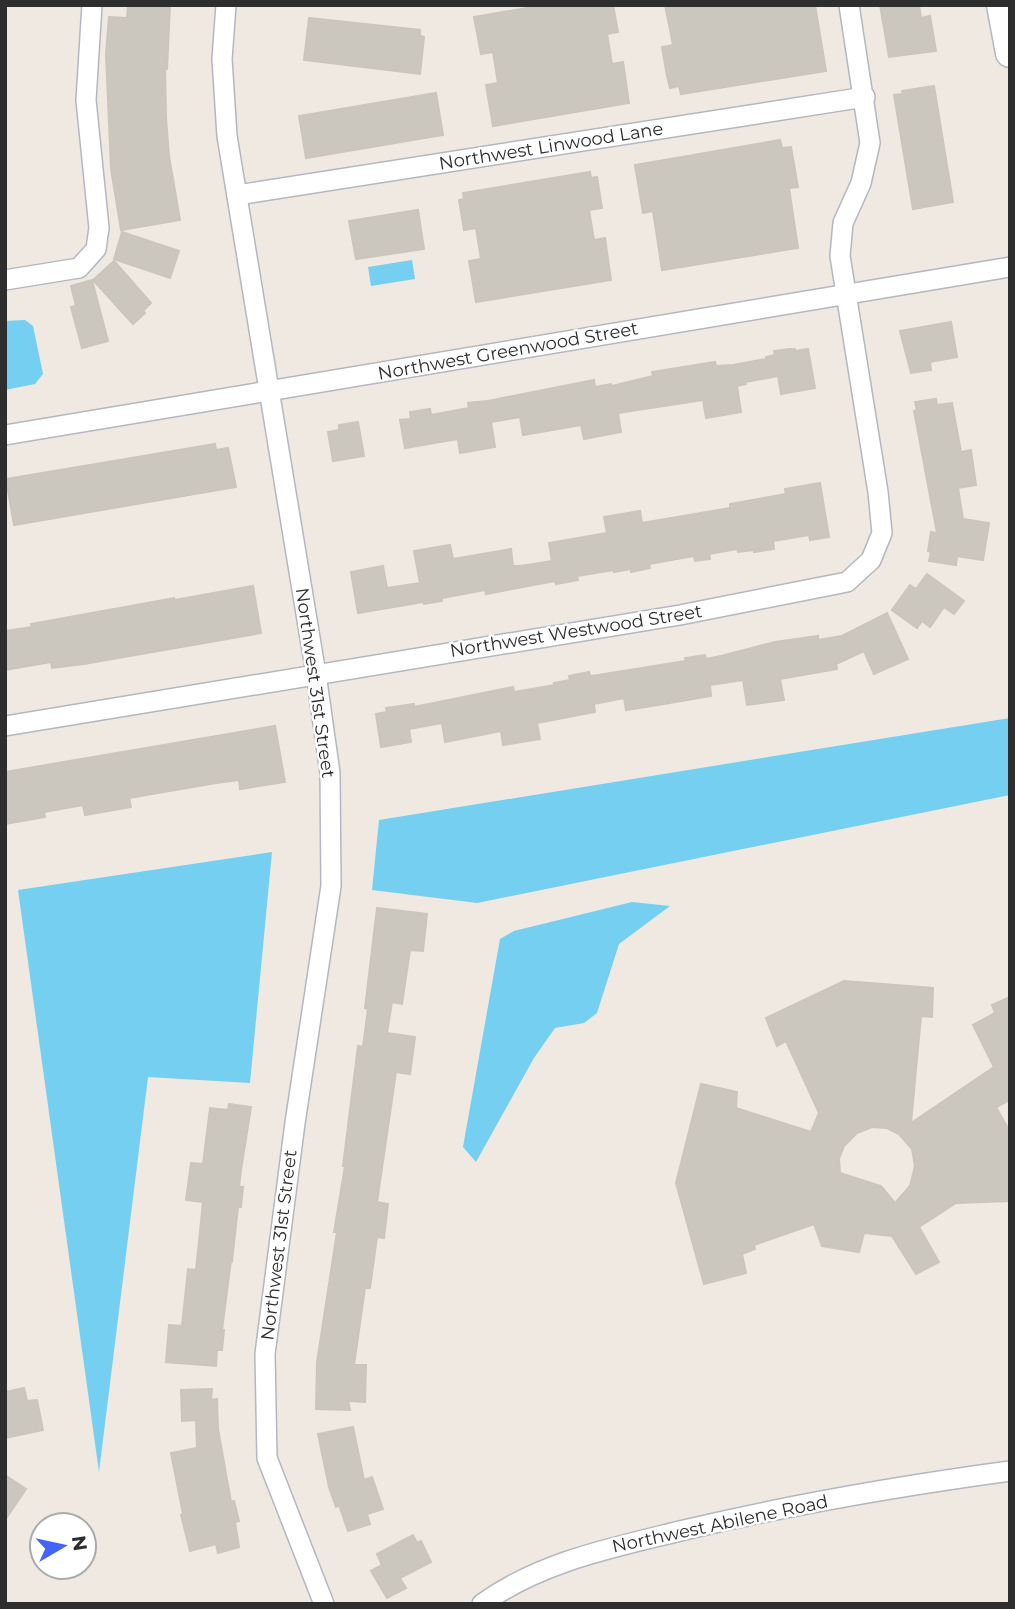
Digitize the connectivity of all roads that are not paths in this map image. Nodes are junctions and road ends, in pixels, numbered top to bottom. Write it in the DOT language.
graph roads {
  1 [pos="92,5"];
  2 [pos="226,5"];
  3 [pos="849,5"];
  4 [pos="1001,5"];
  5 [pos="1010,52"];
  6 [pos="865,97"];
  7 [pos="237,195"];
  8 [pos="1010,267"];
  9 [pos="5,280"];
  10 [pos="846,294"];
  11 [pos="270,391"];
  12 [pos="5,435"];
  13 [pos="316,674"];
  14 [pos="5,726"];
  15 [pos="1010,1471"];
  16 [pos="324,1604"];
  17 [pos="482,1604"];
  1 -- 9 [label="street"];
  2 -- 7 [label="street, Northwest 31st Street"];
  3 -- 6 [label="street, Northwest Westwood Street"];
  4 -- 5 [label="main road"];
  6 -- 7 [label="street, Northwest Linwood Lane"];
  6 -- 10 [label="street, Northwest Westwood Street"];
  7 -- 11 [label="street, Northwest 31st Street"];
  8 -- 10 [label="street, Northwest Greenwood Street"];
  10 -- 11 [label="street, Northwest Greenwood Street"];
  10 -- 13 [label="street, Northwest Westwood Street"];
  11 -- 12 [label="street, Northwest Greenwood Street"];
  11 -- 13 [label="street, Northwest 31st Street"];
  13 -- 14 [label="street, Northwest Westwood Street"];
  13 -- 16 [label="street, Northwest 31st Street"];
  15 -- 17 [label="street, Northwest Abilene Road"];
}
